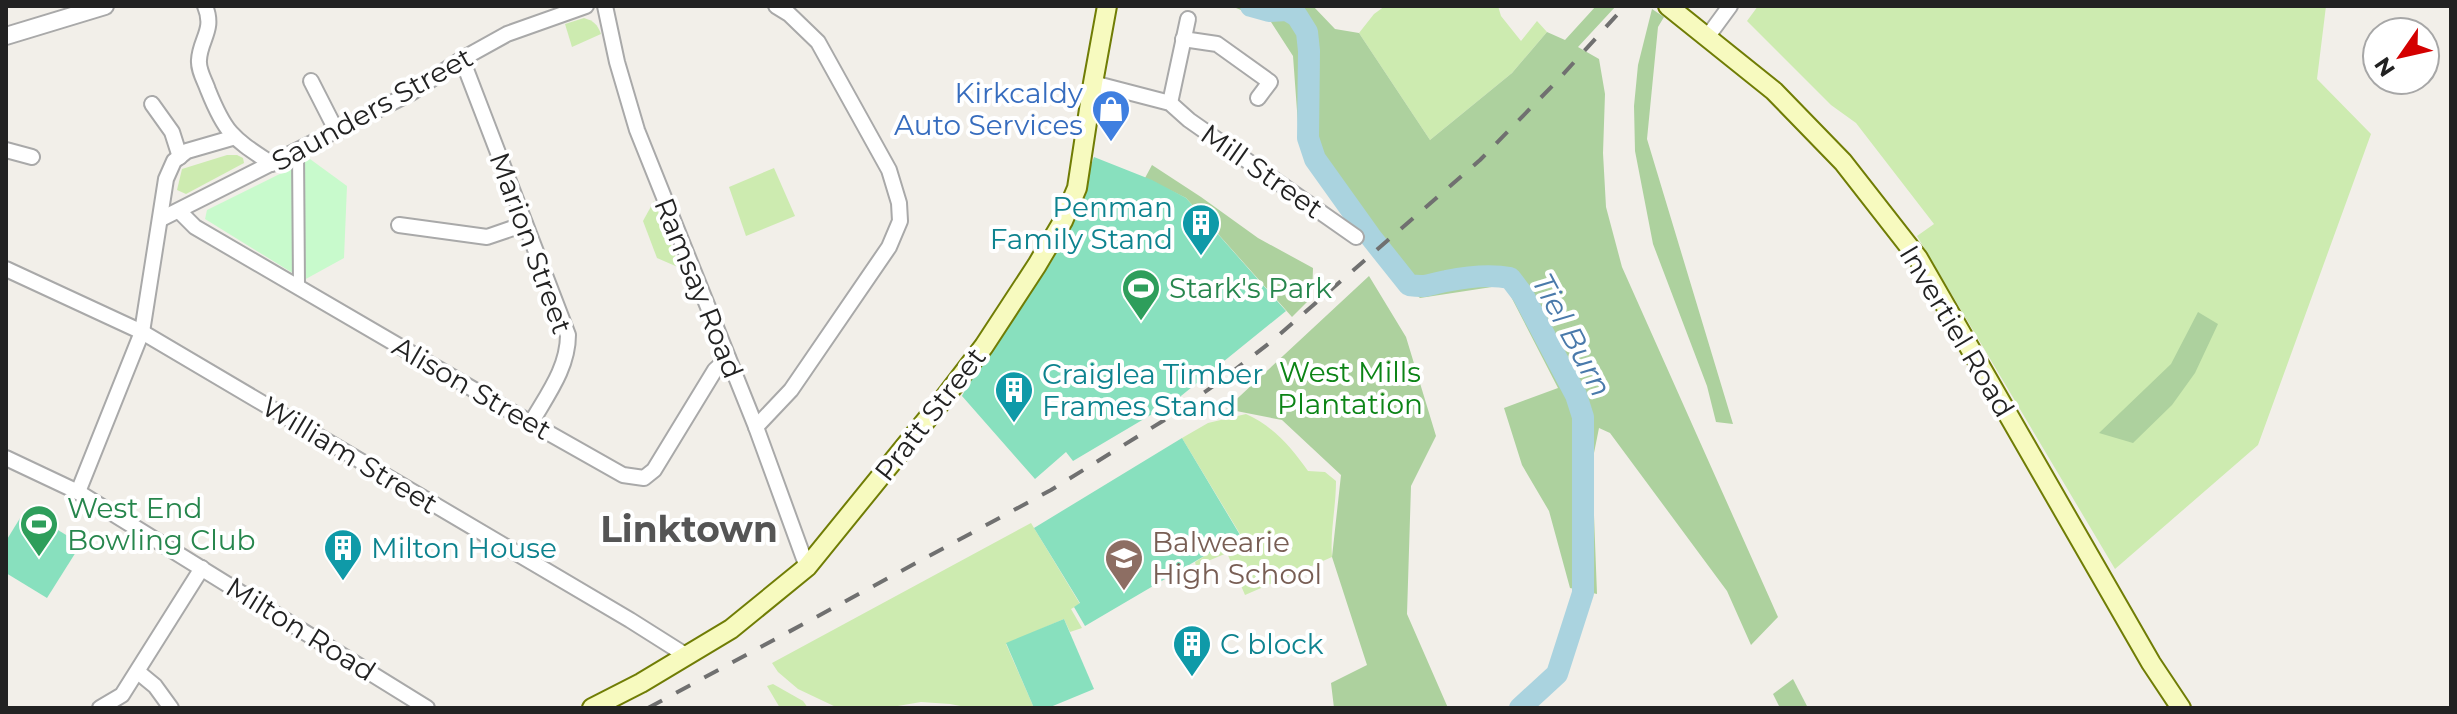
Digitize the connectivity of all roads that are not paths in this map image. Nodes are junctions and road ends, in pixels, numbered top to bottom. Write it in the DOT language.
graph roads {
  1 [pos="105,6"];
  2 [pos="205,6"];
  3 [pos="586,6"];
  4 [pos="605,6"];
  5 [pos="776,6"];
  6 [pos="1107,6"];
  7 [pos="1668,6"];
  8 [pos="1730,6"];
  9 [pos="1188,19"];
  10 [pos="6,36"];
  11 [pos="1708,36"];
  12 [pos="1183,39"];
  13 [pos="462,59"];
  14 [pos="311,81"];
  15 [pos="1093,83"];
  16 [pos="1258,98"];
  17 [pos="1170,103"];
  18 [pos="152,104"];
  19 [pos="337,132"];
  20 [pos="232,138"];
  21 [pos="6,150"];
  22 [pos="298,151"];
  23 [pos="32,157"];
  24 [pos="180,157"];
  25 [pos="272,164"];
  26 [pos="179,211"];
  27 [pos="161,219"];
  28 [pos="525,224"];
  29 [pos="399,225"];
  30 [pos="1356,237"];
  31 [pos="6,269"];
  32 [pos="299,286"];
  33 [pos="142,332"];
  34 [pos="728,358"];
  35 [pos="531,423"];
  36 [pos="756,427"];
  37 [pos="6,458"];
  38 [pos="78,492"];
  39 [pos="807,567"];
  40 [pos="202,568"];
  41 [pos="687,656"];
  42 [pos="138,672"];
  43 [pos="406,703"];
  44 [pos="100,708"];
  45 [pos="171,708"];
  46 [pos="427,708"];
  47 [pos="592,708"];
  48 [pos="2181,708"];
  1 -- 10 [label="street"];
  2 -- 20 [label="street"];
  3 -- 13 [label="street, Saunders Street"];
  4 -- 34 [label="street, Ramsay Road"];
  5 -- 36 [label="street"];
  6 -- 15 [label="main road, Pratt Street"];
  7 -- 11 [label="main road, Invertiel Road"];
  8 -- 11 [label="street"];
  9 -- 12 [label="street"];
  11 -- 48 [label="main road, Invertiel Road"];
  12 -- 16 [label="street, Mill Street"];
  12 -- 17 [label="street"];
  13 -- 19 [label="street, Saunders Street"];
  13 -- 28 [label="street, Marion Street"];
  14 -- 19 [label="street"];
  15 -- 17 [label="street, Mill Street"];
  15 -- 39 [label="main road, Pratt Street"];
  17 -- 30 [label="street, Mill Street"];
  18 -- 24 [label="street"];
  19 -- 22 [label="street, Saunders Street"];
  20 -- 24 [label="street"];
  20 -- 25 [label="street"];
  21 -- 23 [label="street"];
  22 -- 25 [label="street, Saunders Street"];
  22 -- 32 [label="street"];
  24 -- 27 [label="street"];
  25 -- 26 [label="street, Saunders Street"];
  26 -- 27 [label="street, Saunders Street"];
  26 -- 32 [label="street, Alison Street"];
  27 -- 33 [label="street"];
  28 -- 29 [label="street"];
  28 -- 35 [label="street, Marion Street"];
  31 -- 33 [label="street, William Street"];
  32 -- 35 [label="street, Alison Street"];
  33 -- 38 [label="street"];
  33 -- 41 [label="street, William Street"];
  34 -- 35 [label="street, Alison Street"];
  34 -- 36 [label="street, Ramsay Road"];
  36 -- 39 [label="street, Ramsay Road"];
  37 -- 38 [label="street, Milton Road"];
  38 -- 40 [label="street, Milton Road"];
  39 -- 41 [label="main road, Pratt Street"];
  40 -- 42 [label="street"];
  40 -- 43 [label="street, Milton Road"];
  41 -- 47 [label="main road, Pratt Street"];
  42 -- 44 [label="street"];
  42 -- 45 [label="street"];
  43 -- 46 [label="street, Milton Road"];
}
